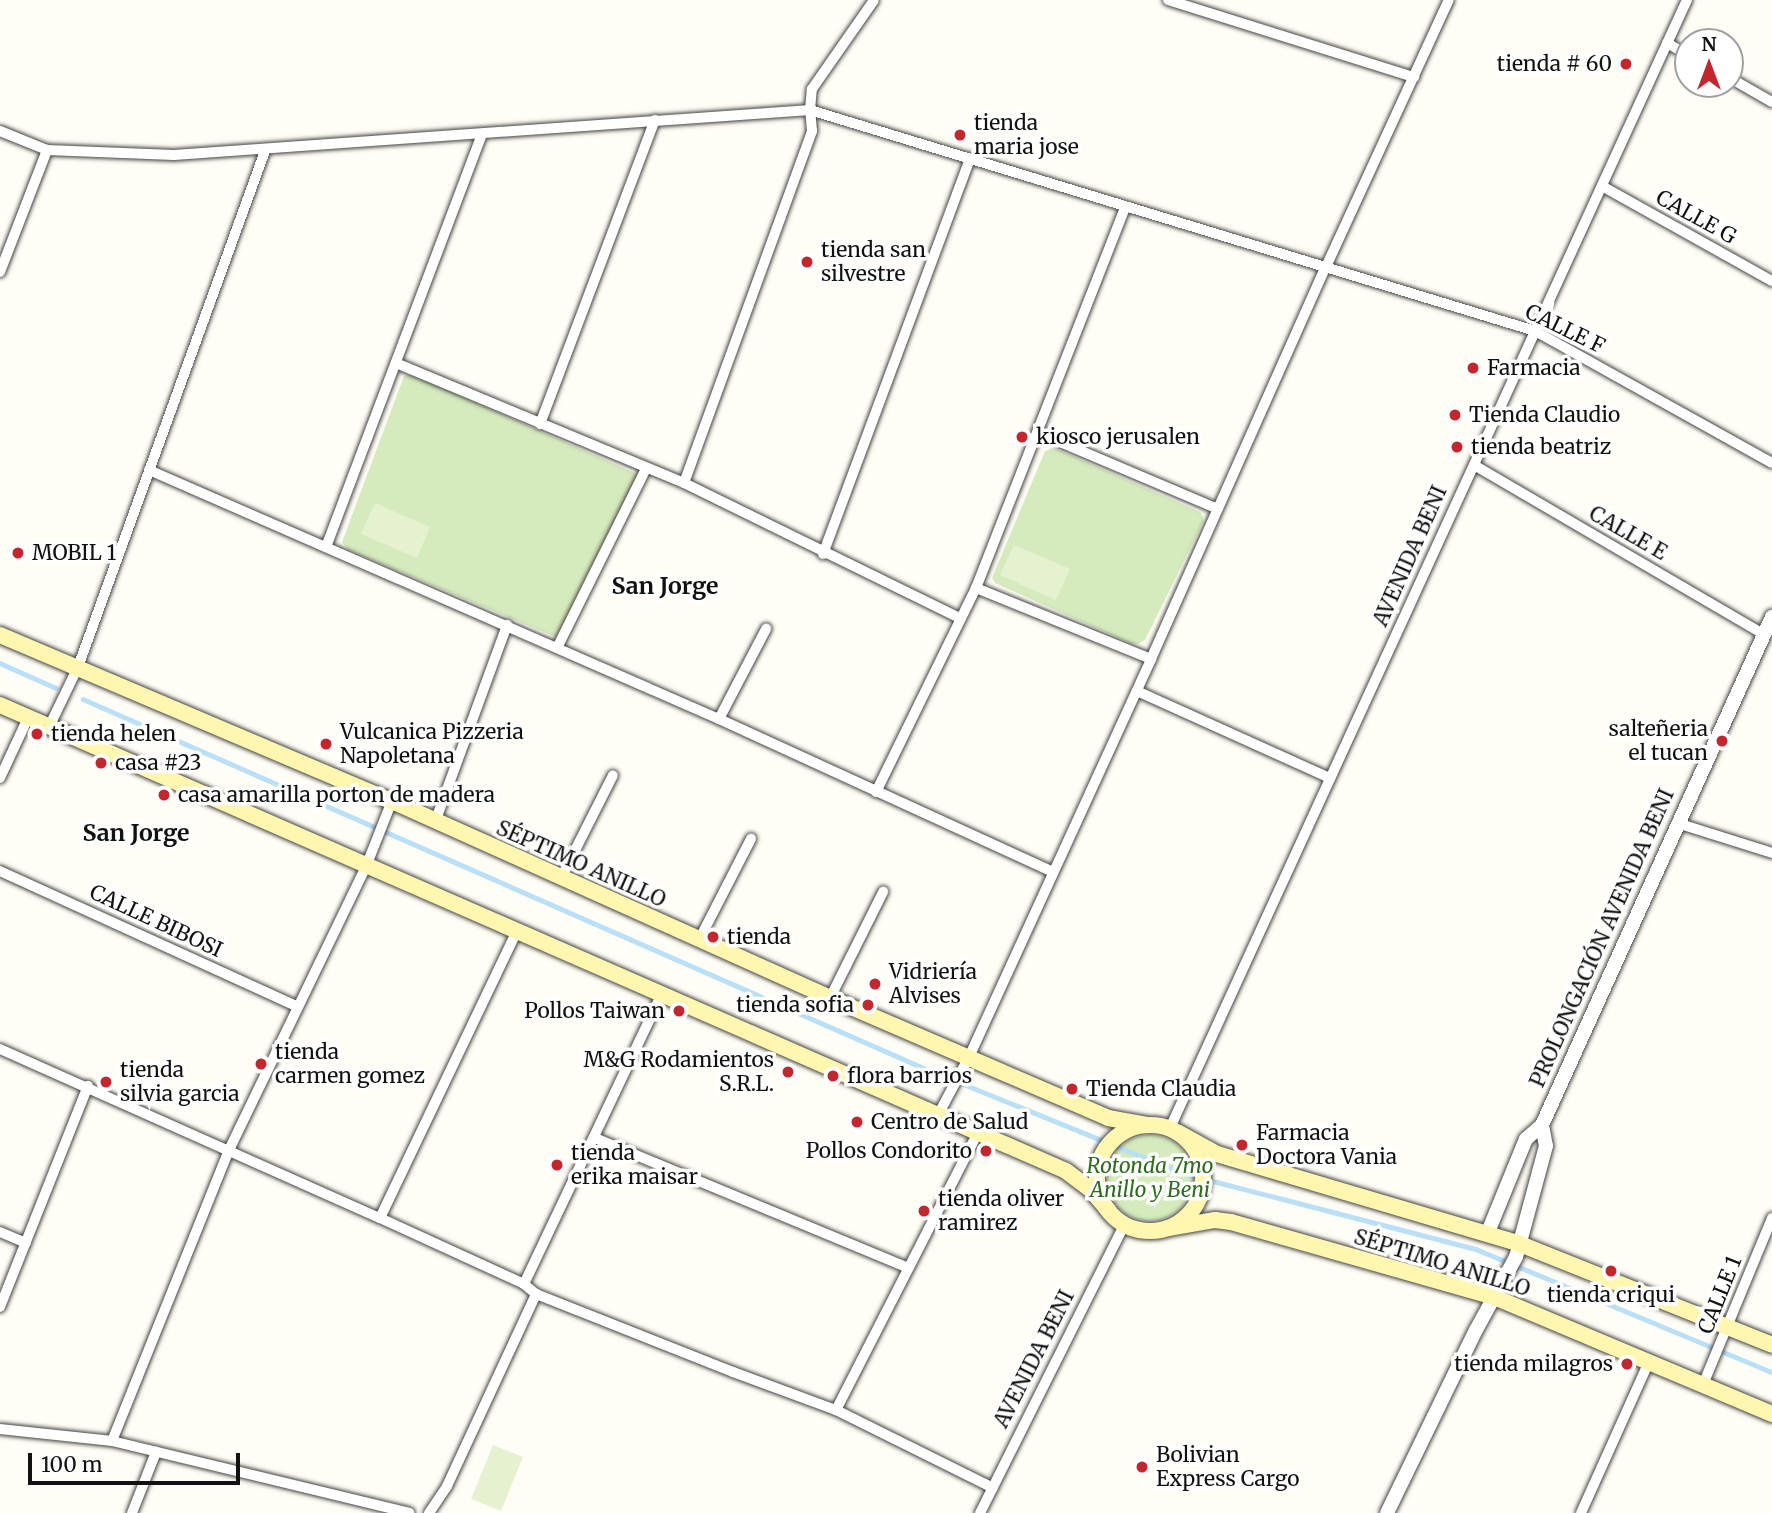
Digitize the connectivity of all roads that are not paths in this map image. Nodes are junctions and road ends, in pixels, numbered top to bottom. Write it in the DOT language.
graph roads {
  1 [pos="874,0"];
  2 [pos="1168,0"];
  3 [pos="1449,0"];
  4 [pos="1687,0"];
  5 [pos="1667,43"];
  6 [pos="1674,47"];
  7 [pos="1414,77"];
  8 [pos="1744,86"];
  9 [pos="1772,102"];
  10 [pos="810,110"];
  11 [pos="655,120"];
  12 [pos="0,131"];
  13 [pos="482,134"];
  14 [pos="47,150"];
  15 [pos="265,151"];
  16 [pos="970,158"];
  17 [pos="1602,186"];
  18 [pos="1125,207"];
  19 [pos="1325,269"];
  20 [pos="0,272"];
  21 [pos="1772,281"];
  22 [pos="1535,331"];
  23 [pos="396,363"];
  24 [pos="540,424"];
  25 [pos="1039,433"];
  26 [pos="1772,463"];
  27 [pos="1474,465"];
  28 [pos="646,468"];
  29 [pos="149,470"];
  30 [pos="684,483"];
  31 [pos="1218,509"];
  32 [pos="326,547"];
  33 [pos="823,554"];
  34 [pos="976,587"];
  35 [pos="1772,617"];
  36 [pos="960,618"];
  37 [pos="507,625"];
  38 [pos="766,629"];
  39 [pos="1763,634"];
  40 [pos="0,635"];
  41 [pos="557,648"];
  42 [pos="1151,659"];
  43 [pos="78,667"];
  44 [pos="1136,691"];
  45 [pos="0,705"];
  46 [pos="28,718"];
  47 [pos="719,719"];
  48 [pos="49,727"];
  49 [pos="613,775"];
  50 [pos="1330,778"];
  51 [pos="0,779"];
  52 [pos="876,792"];
  53 [pos="392,800"];
  54 [pos="435,822"];
  55 [pos="1677,823"];
  56 [pos="751,839"];
  57 [pos="1772,853"];
  58 [pos="366,864"];
  59 [pos="0,871"];
  60 [pos="1053,872"];
  61 [pos="561,878"];
  62 [pos="883,892"];
  63 [pos="517,931"];
  64 [pos="699,940"];
  65 [pos="662,994"];
  66 [pos="830,998"];
  67 [pos="296,1006"];
  68 [pos="0,1049"];
  69 [pos="969,1057"];
  70 [pos="88,1086"];
  71 [pos="938,1115"];
  72 [pos="1147,1125"];
  73 [pos="1542,1125"];
  74 [pos="1174,1131"];
  75 [pos="978,1132"];
  76 [pos="595,1138"];
  77 [pos="229,1150"];
  78 [pos="1108,1210"];
  79 [pos="380,1218"];
  80 [pos="1772,1218"];
  81 [pos="1125,1224"];
  82 [pos="1168,1228"];
  83 [pos="0,1232"];
  84 [pos="1488,1232"];
  85 [pos="26,1243"];
  86 [pos="1518,1250"];
  87 [pos="907,1267"];
  88 [pos="524,1284"];
  89 [pos="536,1294"];
  90 [pos="1494,1297"];
  91 [pos="0,1307"];
  92 [pos="1724,1335"];
  93 [pos="1772,1345"];
  94 [pos="1648,1364"];
  95 [pos="1702,1387"];
  96 [pos="836,1410"];
  97 [pos="1772,1414"];
  98 [pos="0,1429"];
  99 [pos="112,1441"];
  100 [pos="156,1452"];
  101 [pos="993,1488"];
  102 [pos="132,1513"];
  103 [pos="409,1513"];
  104 [pos="429,1513"];
  105 [pos="980,1513"];
  106 [pos="1387,1513"];
  107 [pos="1581,1513"];
  1 -- 10 [label="street"];
  2 -- 7 [label="street"];
  3 -- 7 [label="street"];
  4 -- 5 [label="street, AVENIDA BENI"];
  5 -- 6 [label="street"];
  5 -- 17 [label="street, AVENIDA BENI"];
  7 -- 19 [label="street"];
  8 -- 9 [label="street"];
  10 -- 11 [label="street"];
  10 -- 16 [label="street, CALLE F"];
  10 -- 30 [label="street"];
  11 -- 13 [label="street"];
  11 -- 24 [label="street"];
  12 -- 14 [label="street"];
  13 -- 15 [label="street"];
  13 -- 23 [label="street"];
  14 -- 15 [label="street"];
  14 -- 20 [label="street"];
  15 -- 29 [label="street"];
  16 -- 18 [label="street, CALLE F"];
  16 -- 33 [label="street"];
  17 -- 21 [label="street, CALLE G"];
  17 -- 22 [label="street, AVENIDA BENI"];
  18 -- 19 [label="street, CALLE F"];
  18 -- 25 [label="street"];
  19 -- 22 [label="street, CALLE F"];
  19 -- 31 [label="street"];
  22 -- 26 [label="street, CALLE F"];
  22 -- 27 [label="street, AVENIDA BENI"];
  23 -- 24 [label="street"];
  23 -- 32 [label="street"];
  24 -- 28 [label="street"];
  25 -- 31 [label="street"];
  25 -- 34 [label="street"];
  27 -- 39 [label="street, CALLE E"];
  27 -- 50 [label="street, AVENIDA BENI"];
  28 -- 30 [label="street"];
  28 -- 41 [label="street"];
  29 -- 32 [label="street"];
  29 -- 43 [label="street"];
  30 -- 33 [label="street"];
  31 -- 42 [label="street"];
  32 -- 37 [label="street"];
  33 -- 36 [label="street"];
  34 -- 36 [label="street"];
  34 -- 42 [label="street"];
  35 -- 39 [label="street, PROLONGACIÓN AVENIDA BENI"];
  36 -- 52 [label="street"];
  37 -- 41 [label="street"];
  37 -- 54 [label="street"];
  38 -- 47 [label="street"];
  39 -- 55 [label="street, PROLONGACIÓN AVENIDA BENI"];
  40 -- 43 [label="main road, SÉPTIMO ANILLO"];
  41 -- 47 [label="street"];
  42 -- 44 [label="street"];
  43 -- 48 [label="street"];
  43 -- 53 [label="main road, SÉPTIMO ANILLO"];
  44 -- 50 [label="street"];
  44 -- 60 [label="street"];
  45 -- 46 [label="main road"];
  46 -- 48 [label="main road"];
  46 -- 51 [label="street"];
  47 -- 52 [label="street"];
  48 -- 58 [label="main road"];
  49 -- 61 [label="street"];
  50 -- 74 [label="street, AVENIDA BENI"];
  52 -- 60 [label="street"];
  53 -- 54 [label="main road, SÉPTIMO ANILLO"];
  53 -- 58 [label="street"];
  54 -- 61 [label="main road, SÉPTIMO ANILLO"];
  55 -- 57 [label="street"];
  55 -- 73 [label="street, PROLONGACIÓN AVENIDA BENI"];
  56 -- 64 [label="street"];
  58 -- 63 [label="main road"];
  58 -- 67 [label="street"];
  59 -- 67 [label="street, CALLE BIBOSI"];
  60 -- 69 [label="street"];
  61 -- 64 [label="main road, SÉPTIMO ANILLO"];
  62 -- 66 [label="street"];
  63 -- 65 [label="main road"];
  63 -- 79 [label="street"];
  64 -- 66 [label="main road, SÉPTIMO ANILLO"];
  65 -- 71 [label="main road"];
  65 -- 76 [label="street"];
  66 -- 69 [label="main road, SÉPTIMO ANILLO"];
  67 -- 77 [label="street"];
  68 -- 70 [label="street"];
  69 -- 71 [label="street"];
  69 -- 72 [label="main road, SÉPTIMO ANILLO"];
  70 -- 77 [label="street"];
  70 -- 85 [label="street"];
  71 -- 75 [label="main road"];
  72 -- 74 [label="main road"];
  72 -- 78 [label="main road"];
  73 -- 84 [label="street, PROLONGACIÓN AVENIDA BENI"];
  73 -- 86 [label="street, PROLONGACIÓN AVENIDA BENI"];
  74 -- 82 [label="main road"];
  74 -- 84 [label="main road, SÉPTIMO ANILLO"];
  75 -- 78 [label="main road"];
  75 -- 87 [label="street"];
  76 -- 87 [label="street"];
  76 -- 88 [label="street"];
  77 -- 79 [label="street"];
  77 -- 99 [label="street"];
  78 -- 81 [label="main road"];
  79 -- 88 [label="street"];
  80 -- 92 [label="street, CALLE 1"];
  81 -- 82 [label="main road"];
  81 -- 101 [label="street, AVENIDA BENI"];
  82 -- 90 [label="main road, SÉPTIMO ANILLO"];
  83 -- 85 [label="street"];
  84 -- 86 [label="main road, SÉPTIMO ANILLO"];
  85 -- 91 [label="street"];
  86 -- 90 [label="street, PROLONGACIÓN AVENIDA BENI"];
  86 -- 92 [label="main road, SÉPTIMO ANILLO"];
  87 -- 96 [label="street"];
  88 -- 89 [label="street"];
  89 -- 96 [label="street"];
  89 -- 104 [label="street"];
  90 -- 94 [label="main road, SÉPTIMO ANILLO"];
  90 -- 106 [label="street"];
  92 -- 93 [label="main road, SÉPTIMO ANILLO"];
  92 -- 95 [label="street, CALLE 1"];
  94 -- 95 [label="main road, SÉPTIMO ANILLO"];
  94 -- 107 [label="street"];
  95 -- 97 [label="main road, SÉPTIMO ANILLO"];
  96 -- 101 [label="street"];
  98 -- 99 [label="street"];
  99 -- 100 [label="street"];
  100 -- 102 [label="street"];
  100 -- 103 [label="street"];
  101 -- 105 [label="street, AVENIDA BENI"];
}
